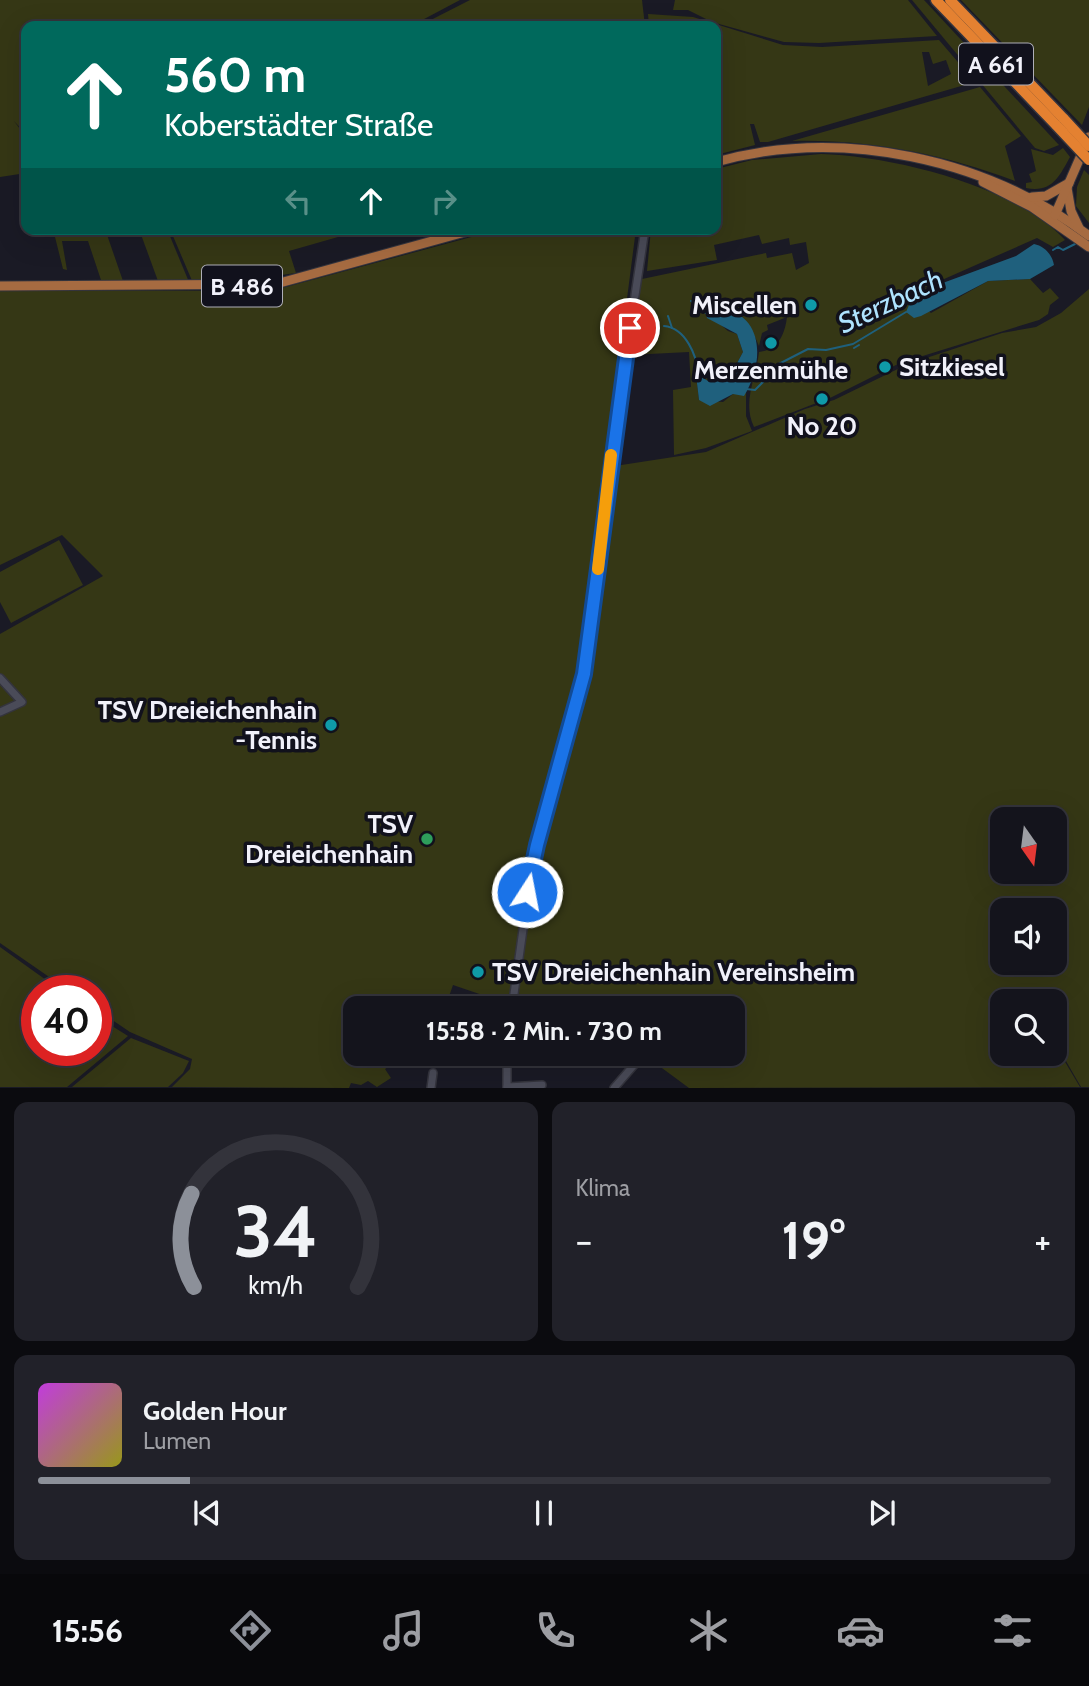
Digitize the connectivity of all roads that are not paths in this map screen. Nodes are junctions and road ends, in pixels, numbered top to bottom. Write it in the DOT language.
graph roads {
  1 [pos="936,0"];
  2 [pos="950,0"];
  3 [pos="1060,123"];
  4 [pos="1089,136"];
  5 [pos="1089,146"];
  6 [pos="1089,160"];
  7 [pos="721,161"];
  8 [pos="970,174"];
  9 [pos="1068,185"];
  10 [pos="1031,197"];
  11 [pos="1055,216"];
  12 [pos="1080,229"];
  13 [pos="454,235"];
  14 [pos="644,235"];
  15 [pos="1089,236"];
  16 [pos="1089,247"];
  17 [pos="0,286"];
  18 [pos="0,678"];
  19 [pos="0,712"];
  20 [pos="514,996"];
  21 [pos="507,1066"];
  22 [pos="633,1066"];
  23 [pos="433,1073"];
  24 [pos="542,1086"];
  25 [pos="431,1087"];
  26 [pos="507,1087"];
  27 [pos="614,1087"];
  1 -- 3 [label="highway, A 661"];
  2 -- 3 [label="highway, A 661"];
  3 -- 5 [label="highway, A 661, bridge"];
  3 -- 6 [label="highway, A 661, bridge"];
  4 -- 9 [label="main road"];
  7 -- 8 [label="main road"];
  8 -- 10 [label="main road"];
  8 -- 11 [label="main road"];
  9 -- 10 [label="main road"];
  9 -- 11 [label="main road"];
  9 -- 12 [label="main road"];
  10 -- 11 [label="main road"];
  11 -- 12 [label="main road"];
  11 -- 16 [label="main road"];
  12 -- 15 [label="main road"];
  13 -- 17 [label="main road, B 486"];
  14 -- 20 [label="street"];
  18 -- 19 [label="street"];
  21 -- 26 [label="street"];
  22 -- 27 [label="street"];
  23 -- 25 [label="street"];
  24 -- 26 [label="street"];
}
